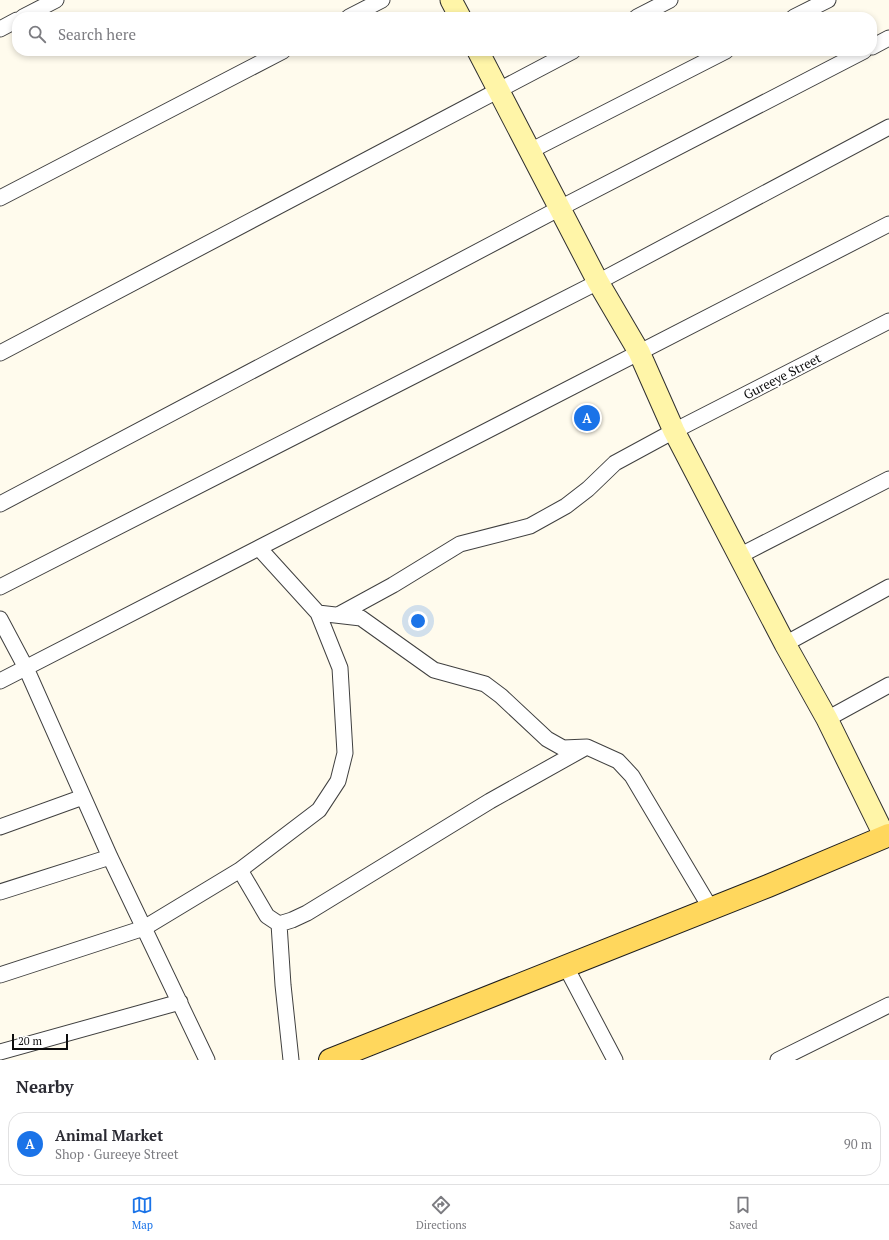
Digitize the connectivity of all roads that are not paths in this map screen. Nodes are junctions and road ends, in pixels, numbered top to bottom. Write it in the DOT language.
graph roads {
  1 [pos="56,0"];
  2 [pos="382,0"];
  3 [pos="451,0"];
  4 [pos="670,0"];
  5 [pos="828,0"];
  6 [pos="33,12"];
  7 [pos="359,12"];
  8 [pos="457,12"];
  9 [pos="647,12"];
  10 [pos="804,12"];
  11 [pos="12,23"];
  12 [pos="0,30"];
  13 [pos="889,38"];
  14 [pos="877,44"];
  15 [pos="273,56"];
  16 [pos="480,56"];
  17 [pos="564,56"];
  18 [pos="716,56"];
  19 [pos="854,56"];
  20 [pos="498,91"];
  21 [pos="889,127"];
  22 [pos="530,151"];
  23 [pos="0,198"];
  24 [pos="560,209"];
  25 [pos="889,224"];
  26 [pos="598,282"];
  27 [pos="889,321"];
  28 [pos="639,352"];
  29 [pos="0,353"];
  30 [pos="674,431"];
  31 [pos="889,479"];
  32 [pos="0,504"];
  33 [pos="259,548"];
  34 [pos="739,556"];
  35 [pos="0,587"];
  36 [pos="889,587"];
  37 [pos="318,612"];
  38 [pos="338,615"];
  39 [pos="0,619"];
  40 [pos="785,644"];
  41 [pos="26,668"];
  42 [pos="0,681"];
  43 [pos="889,684"];
  44 [pos="827,719"];
  45 [pos="587,746"];
  46 [pos="83,797"];
  47 [pos="0,827"];
  48 [pos="887,836"];
  49 [pos="110,857"];
  50 [pos="240,870"];
  51 [pos="0,892"];
  52 [pos="711,909"];
  53 [pos="279,924"];
  54 [pos="144,928"];
  55 [pos="566,967"];
  56 [pos="0,975"];
  57 [pos="180,1002"];
  58 [pos="889,1005"];
  59 [pos="0,1052"];
  60 [pos="207,1060"];
  61 [pos="291,1060"];
  62 [pos="330,1060"];
  63 [pos="615,1060"];
  64 [pos="778,1060"];
  1 -- 6 [label="street"];
  2 -- 7 [label="street"];
  3 -- 8 [label="street"];
  4 -- 9 [label="street"];
  5 -- 10 [label="street"];
  11 -- 12 [label="street"];
  13 -- 14 [label="street"];
  15 -- 23 [label="street"];
  16 -- 20 [label="street"];
  17 -- 20 [label="street"];
  18 -- 22 [label="street"];
  19 -- 24 [label="street"];
  20 -- 22 [label="street"];
  20 -- 29 [label="street"];
  21 -- 26 [label="street"];
  22 -- 24 [label="street"];
  24 -- 26 [label="street"];
  24 -- 32 [label="street"];
  25 -- 28 [label="street"];
  26 -- 28 [label="street"];
  26 -- 35 [label="street"];
  27 -- 30 [label="street, Gureeye Street"];
  28 -- 30 [label="street"];
  28 -- 33 [label="street"];
  30 -- 34 [label="street"];
  30 -- 38 [label="street, Gureeye Street"];
  31 -- 34 [label="street"];
  33 -- 37 [label="street"];
  33 -- 41 [label="street"];
  34 -- 40 [label="street"];
  36 -- 40 [label="street"];
  37 -- 38 [label="street"];
  37 -- 50 [label="street"];
  38 -- 45 [label="street"];
  39 -- 41 [label="street"];
  40 -- 44 [label="street"];
  41 -- 42 [label="street"];
  41 -- 46 [label="street"];
  43 -- 44 [label="street"];
  44 -- 48 [label="street"];
  45 -- 52 [label="street"];
  45 -- 53 [label="street"];
  46 -- 47 [label="street"];
  46 -- 49 [label="street"];
  48 -- 52 [label="main road"];
  49 -- 51 [label="street"];
  49 -- 54 [label="street"];
  50 -- 53 [label="street"];
  50 -- 54 [label="street"];
  52 -- 55 [label="main road"];
  53 -- 61 [label="street"];
  54 -- 56 [label="street"];
  54 -- 57 [label="street"];
  55 -- 62 [label="main road"];
  55 -- 63 [label="street"];
  57 -- 59 [label="street"];
  57 -- 60 [label="street"];
  58 -- 64 [label="street"];
}
